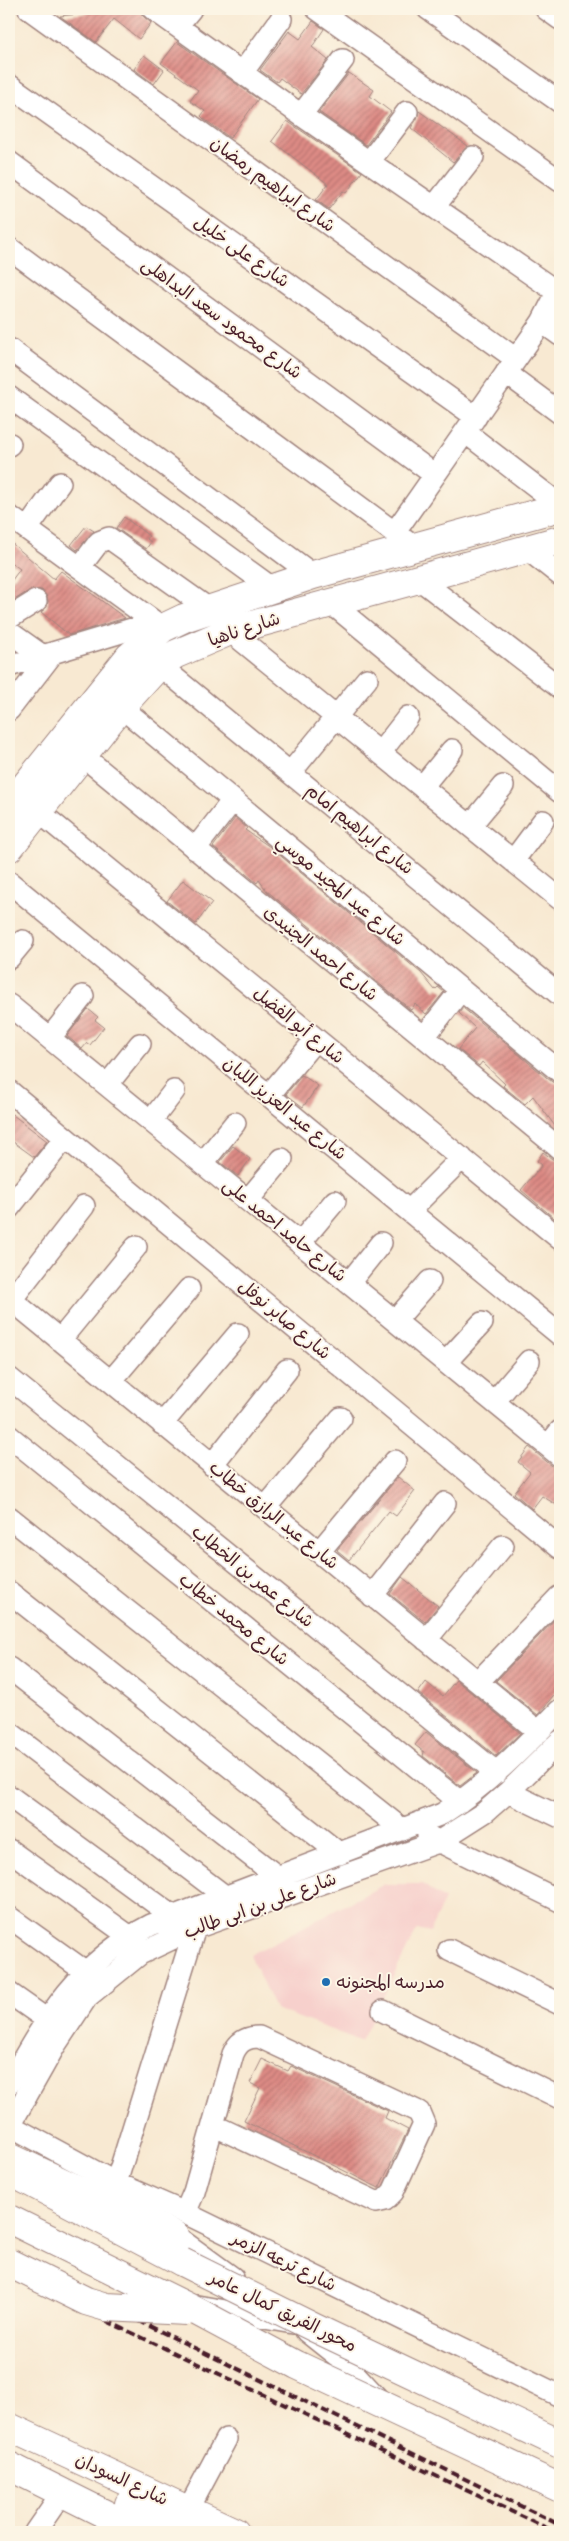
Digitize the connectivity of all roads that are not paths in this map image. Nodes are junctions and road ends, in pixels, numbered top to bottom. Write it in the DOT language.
graph roads {
  1 [pos="29,9"];
  2 [pos="153,9"];
  3 [pos="191,9"];
  4 [pos="317,9"];
  5 [pos="428,9"];
  6 [pos="546,9"];
  7 [pos="281,19"];
  8 [pos="560,19"];
  9 [pos="177,26"];
  10 [pos="343,60"];
  11 [pos="242,73"];
  12 [pos="9,85"];
  13 [pos="560,102"];
  14 [pos="407,112"];
  15 [pos="301,115"];
  16 [pos="473,157"];
  17 [pos="9,162"];
  18 [pos="369,162"];
  19 [pos="560,181"];
  20 [pos="434,207"];
  21 [pos="9,248"];
  22 [pos="559,290"];
  23 [pos="542,322"];
  24 [pos="560,335"];
  25 [pos="9,349"];
  26 [pos="511,366"];
  27 [pos="9,397"];
  28 [pos="560,413"];
  29 [pos="470,425"];
  30 [pos="435,475"];
  31 [pos="60,484"];
  32 [pos="560,506"];
  33 [pos="9,516"];
  34 [pos="27,529"];
  35 [pos="560,540"];
  36 [pos="402,544"];
  37 [pos="527,549"];
  38 [pos="80,567"];
  39 [pos="313,575"];
  40 [pos="560,575"];
  41 [pos="412,581"];
  42 [pos="272,588"];
  43 [pos="36,601"];
  44 [pos="331,603"];
  45 [pos="209,609"];
  46 [pos="9,618"];
  47 [pos="159,625"];
  48 [pos="230,631"];
  49 [pos="9,632"];
  50 [pos="48,654"];
  51 [pos="168,659"];
  52 [pos="9,666"];
  53 [pos="367,679"];
  54 [pos="560,688"];
  55 [pos="121,708"];
  56 [pos="9,710"];
  57 [pos="336,717"];
  58 [pos="408,717"];
  59 [pos="452,750"];
  60 [pos="380,753"];
  61 [pos="83,756"];
  62 [pos="291,772"];
  63 [pos="503,786"];
  64 [pos="422,787"];
  65 [pos="560,792"];
  66 [pos="233,800"];
  67 [pos="9,806"];
  68 [pos="38,811"];
  69 [pos="543,821"];
  70 [pos="470,826"];
  71 [pos="9,848"];
  72 [pos="195,849"];
  73 [pos="513,861"];
  74 [pos="9,882"];
  75 [pos="560,899"];
  76 [pos="23,941"];
  77 [pos="9,958"];
  78 [pos="461,990"];
  79 [pos="560,994"];
  80 [pos="83,996"];
  81 [pos="9,1004"];
  82 [pos="50,1038"];
  83 [pos="424,1038"];
  84 [pos="316,1039"];
  85 [pos="140,1044"];
  86 [pos="560,1072"];
  87 [pos="107,1085"];
  88 [pos="9,1091"];
  89 [pos="174,1091"];
  90 [pos="269,1095"];
  91 [pos="151,1121"];
  92 [pos="235,1123"];
  93 [pos="65,1138"];
  94 [pos="560,1149"];
  95 [pos="462,1158"];
  96 [pos="282,1159"];
  97 [pos="203,1164"];
  98 [pos="248,1200"];
  99 [pos="335,1201"];
  100 [pos="84,1206"];
  101 [pos="9,1208"];
  102 [pos="410,1210"];
  103 [pos="560,1239"];
  104 [pos="300,1243"];
  105 [pos="381,1243"];
  106 [pos="136,1247"];
  107 [pos="430,1281"];
  108 [pos="349,1283"];
  109 [pos="189,1290"];
  110 [pos="10,1299"];
  111 [pos="395,1321"];
  112 [pos="482,1323"];
  113 [pos="238,1334"];
  114 [pos="560,1335"];
  115 [pos="60,1340"];
  116 [pos="529,1361"];
  117 [pos="446,1362"];
  118 [pos="287,1370"];
  119 [pos="9,1378"];
  120 [pos="110,1381"];
  121 [pos="494,1402"];
  122 [pos="341,1418"];
  123 [pos="162,1424"];
  124 [pos="9,1436"];
  125 [pos="556,1444"];
  126 [pos="395,1461"];
  127 [pos="212,1465"];
  128 [pos="445,1503"];
  129 [pos="265,1508"];
  130 [pos="10,1519"];
  131 [pos="503,1546"];
  132 [pos="560,1548"];
  133 [pos="319,1552"];
  134 [pos="9,1592"];
  135 [pos="372,1596"];
  136 [pos="559,1597"];
  137 [pos="426,1640"];
  138 [pos="9,1668"];
  139 [pos="478,1682"];
  140 [pos="560,1710"];
  141 [pos="9,1732"];
  142 [pos="539,1732"];
  143 [pos="560,1741"];
  144 [pos="498,1773"];
  145 [pos="508,1792"];
  146 [pos="9,1796"];
  147 [pos="460,1802"];
  148 [pos="560,1817"];
  149 [pos="407,1828"];
  150 [pos="438,1842"];
  151 [pos="9,1850"];
  152 [pos="340,1854"];
  153 [pos="278,1877"];
  154 [pos="226,1896"];
  155 [pos="560,1901"];
  156 [pos="9,1917"];
  157 [pos="174,1917"];
  158 [pos="195,1928"];
  159 [pos="129,1936"];
  160 [pos="449,1950"];
  161 [pos="86,1972"];
  162 [pos="9,1993"];
  163 [pos="560,2004"];
  164 [pos="383,2010"];
  165 [pos="46,2019"];
  166 [pos="9,2084"];
  167 [pos="560,2098"];
  168 [pos="9,2125"];
  169 [pos="212,2125"];
  170 [pos="9,2157"];
  171 [pos="9,2171"];
  172 [pos="116,2195"];
  173 [pos="9,2219"];
  174 [pos="180,2224"];
  175 [pos="9,2234"];
  176 [pos="9,2251"];
  177 [pos="9,2263"];
  178 [pos="188,2307"];
  179 [pos="297,2324"];
  180 [pos="560,2396"];
  181 [pos="9,2427"];
  182 [pos="226,2439"];
  183 [pos="560,2444"];
  184 [pos="9,2446"];
  185 [pos="9,2466"];
  186 [pos="560,2488"];
  187 [pos="62,2493"];
  188 [pos="560,2497"];
  189 [pos="188,2521"];
  190 [pos="35,2532"];
  191 [pos="141,2532"];
  192 [pos="235,2532"];
  1 -- 26 [label="street, شارع ابراهيم رمضان"];
  2 -- 9 [label="street"];
  3 -- 9 [label="street"];
  4 -- 19 [label="street"];
  5 -- 13 [label="street"];
  6 -- 8 [label="street"];
  7 -- 11 [label="street"];
  9 -- 11 [label="street"];
  10 -- 15 [label="street"];
  11 -- 15 [label="street"];
  12 -- 29 [label="street, شارع على خليل"];
  14 -- 18 [label="street"];
  15 -- 18 [label="street"];
  16 -- 20 [label="street"];
  17 -- 30 [label="street, شارع محمود سعد البداهلى"];
  18 -- 20 [label="street"];
  20 -- 22 [label="street"];
  21 -- 36 [label="street"];
  22 -- 23 [label="street"];
  23 -- 24 [label="street"];
  23 -- 26 [label="street"];
  25 -- 39 [label="street"];
  26 -- 28 [label="street, شارع ابراهيم رمضان"];
  26 -- 29 [label="street"];
  27 -- 42 [label="street"];
  29 -- 30 [label="street"];
  29 -- 32 [label="street, شارع على خليل"];
  30 -- 36 [label="street"];
  31 -- 34 [label="street"];
  32 -- 36 [label="main road, شارع ناهيا"];
  33 -- 34 [label="street"];
  34 -- 38 [label="street"];
  35 -- 37 [label="main road, شارع ناهيا"];
  36 -- 39 [label="main road, شارع ناهيا"];
  36 -- 41 [label="main road"];
  37 -- 40 [label="street"];
  37 -- 41 [label="main road, شارع ناهيا"];
  38 -- 45 [label="street"];
  38 -- 47 [label="street"];
  39 -- 42 [label="main road, شارع ناهيا"];
  41 -- 44 [label="main road, شارع ناهيا"];
  41 -- 54 [label="street"];
  42 -- 45 [label="main road, شارع ناهيا"];
  43 -- 46 [label="street"];
  44 -- 48 [label="main road, شارع ناهيا"];
  44 -- 65 [label="street"];
  45 -- 47 [label="main road, شارع ناهيا"];
  47 -- 50 [label="street"];
  47 -- 51 [label="main road"];
  47 -- 67 [label="main road, شارع ناهيا"];
  48 -- 51 [label="main road, شارع ناهيا"];
  48 -- 57 [label="street"];
  49 -- 50 [label="street"];
  50 -- 52 [label="street"];
  50 -- 56 [label="street"];
  51 -- 55 [label="main road, شارع ناهيا"];
  51 -- 62 [label="street, شارع ابراهيم امام"];
  53 -- 57 [label="street"];
  55 -- 61 [label="main road, شارع ناهيا"];
  55 -- 66 [label="street, شارع عبد المجيد موسي"];
  57 -- 60 [label="street"];
  57 -- 62 [label="street"];
  58 -- 60 [label="street"];
  59 -- 64 [label="street"];
  60 -- 64 [label="street"];
  61 -- 68 [label="main road, شارع ناهيا"];
  61 -- 72 [label="street, شارع احمد الجنيدى"];
  62 -- 79 [label="street, شارع ابراهيم امام"];
  63 -- 70 [label="street"];
  64 -- 70 [label="street"];
  66 -- 72 [label="street"];
  66 -- 78 [label="street, شارع عبد المجيد موسي"];
  68 -- 71 [label="main road, شارع ناهيا"];
  68 -- 84 [label="street, شارع أبو الفضل"];
  69 -- 73 [label="street"];
  70 -- 73 [label="street"];
  72 -- 83 [label="street, شارع احمد الجنيدى"];
  73 -- 75 [label="street"];
  74 -- 90 [label="street, شارع عبد العزيز اللبان"];
  76 -- 77 [label="street"];
  78 -- 83 [label="street"];
  78 -- 86 [label="street, شارع عبد المجيد موسي"];
  80 -- 82 [label="street"];
  81 -- 82 [label="street, شارع حامد احمد على"];
  82 -- 87 [label="street, شارع حامد احمد على"];
  83 -- 94 [label="street, شارع احمد الجنيدى"];
  84 -- 90 [label="street"];
  84 -- 95 [label="street, شارع أبو الفضل"];
  85 -- 87 [label="street"];
  87 -- 91 [label="street, شارع حامد احمد على"];
  88 -- 93 [label="street, شارع صابر نوفل"];
  89 -- 91 [label="street"];
  90 -- 102 [label="street, شارع عبد العزيز اللبان"];
  91 -- 97 [label="street, شارع حامد احمد على"];
  92 -- 97 [label="street"];
  93 -- 101 [label="street"];
  93 -- 132 [label="street, شارع صابر نوفل"];
  95 -- 102 [label="street"];
  95 -- 103 [label="street, شارع أبو الفضل"];
  96 -- 98 [label="street"];
  97 -- 98 [label="street, شارع حامد احمد على"];
  98 -- 104 [label="street, شارع حامد احمد على"];
  99 -- 104 [label="street"];
  100 -- 110 [label="street"];
  102 -- 114 [label="street, شارع عبد العزيز اللبان"];
  104 -- 108 [label="street, شارع حامد احمد على"];
  105 -- 108 [label="street"];
  106 -- 115 [label="street"];
  107 -- 111 [label="street"];
  108 -- 111 [label="street, شارع حامد احمد على"];
  109 -- 120 [label="street"];
  110 -- 115 [label="street, شارع عبد الرازق خطاب"];
  111 -- 117 [label="street, شارع حامد احمد على"];
  112 -- 117 [label="street"];
  113 -- 123 [label="street"];
  115 -- 120 [label="street, شارع عبد الرازق خطاب"];
  116 -- 121 [label="street"];
  117 -- 121 [label="street, شارع حامد احمد على"];
  118 -- 127 [label="street"];
  119 -- 144 [label="street, شارع عمر بن الخطاب"];
  120 -- 123 [label="street, شارع عبد الرازق خطاب"];
  121 -- 125 [label="street, شارع حامد احمد على"];
  122 -- 129 [label="street"];
  123 -- 127 [label="street, شارع عبد الرازق خطاب"];
  124 -- 147 [label="street, شارع محمد خطاب"];
  126 -- 133 [label="street"];
  127 -- 129 [label="street, شارع عبد الرازق خطاب"];
  128 -- 135 [label="street"];
  129 -- 133 [label="street, شارع عبد الرازق خطاب"];
  130 -- 149 [label="street"];
  131 -- 137 [label="street"];
  133 -- 135 [label="street, شارع عبد الرازق خطاب"];
  134 -- 152 [label="street"];
  135 -- 137 [label="street, شارع عبد الرازق خطاب"];
  136 -- 139 [label="street"];
  137 -- 139 [label="street, شارع عبد الرازق خطاب"];
  138 -- 153 [label="street"];
  139 -- 142 [label="street, شارع عبد الرازق خطاب"];
  140 -- 142 [label="street, شارع على بن ابى طالب"];
  141 -- 154 [label="street"];
  142 -- 144 [label="street, شارع على بن ابى طالب"];
  143 -- 145 [label="street, شارع على بن ابى طالب"];
  144 -- 147 [label="street, شارع على بن ابى طالب"];
  145 -- 148 [label="street"];
  145 -- 150 [label="street, شارع على بن ابى طالب"];
  146 -- 157 [label="street"];
  147 -- 149 [label="street, شارع على بن ابى طالب"];
  149 -- 150 [label="street"];
  149 -- 152 [label="street, شارع على بن ابى طالب"];
  150 -- 155 [label="street"];
  150 -- 158 [label="street, شارع على بن ابى طالب"];
  151 -- 159 [label="street"];
  152 -- 153 [label="street, شارع على بن ابى طالب"];
  153 -- 154 [label="street, شارع على بن ابى طالب"];
  154 -- 157 [label="street, شارع على بن ابى طالب"];
  156 -- 161 [label="street"];
  157 -- 159 [label="street, شارع على بن ابى طالب"];
  158 -- 168 [label="street, شارع على بن ابى طالب"];
  158 -- 172 [label="street"];
  159 -- 161 [label="street, شارع على بن ابى طالب"];
  160 -- 163 [label="street"];
  161 -- 165 [label="street, شارع على بن ابى طالب"];
  162 -- 165 [label="street"];
  164 -- 167 [label="street"];
  165 -- 166 [label="street, شارع على بن ابى طالب"];
  168 -- 172 [label="street"];
  169 -- 169 [label="street"];
  169 -- 174 [label="street"];
  170 -- 172 [label="main road"];
  171 -- 183 [label="main road, محور الفريق كمال عامر, bridge"];
  172 -- 174 [label="main road"];
  173 -- 178 [label="main road, bridge"];
  174 -- 179 [label="street"];
  174 -- 180 [label="street, شارع ترعه الزمر"];
  175 -- 178 [label="street"];
  176 -- 178 [label="street"];
  177 -- 178 [label="main road, bridge"];
  178 -- 179 [label="street"];
  178 -- 186 [label="main road, bridge"];
  179 -- 188 [label="street"];
  181 -- 189 [label="main road, شارع السودان"];
  182 -- 189 [label="street"];
  184 -- 189 [label="main road"];
  185 -- 187 [label="main road"];
  187 -- 190 [label="street"];
  187 -- 191 [label="main road"];
  189 -- 192 [label="main road, شارع السودان"];
}
